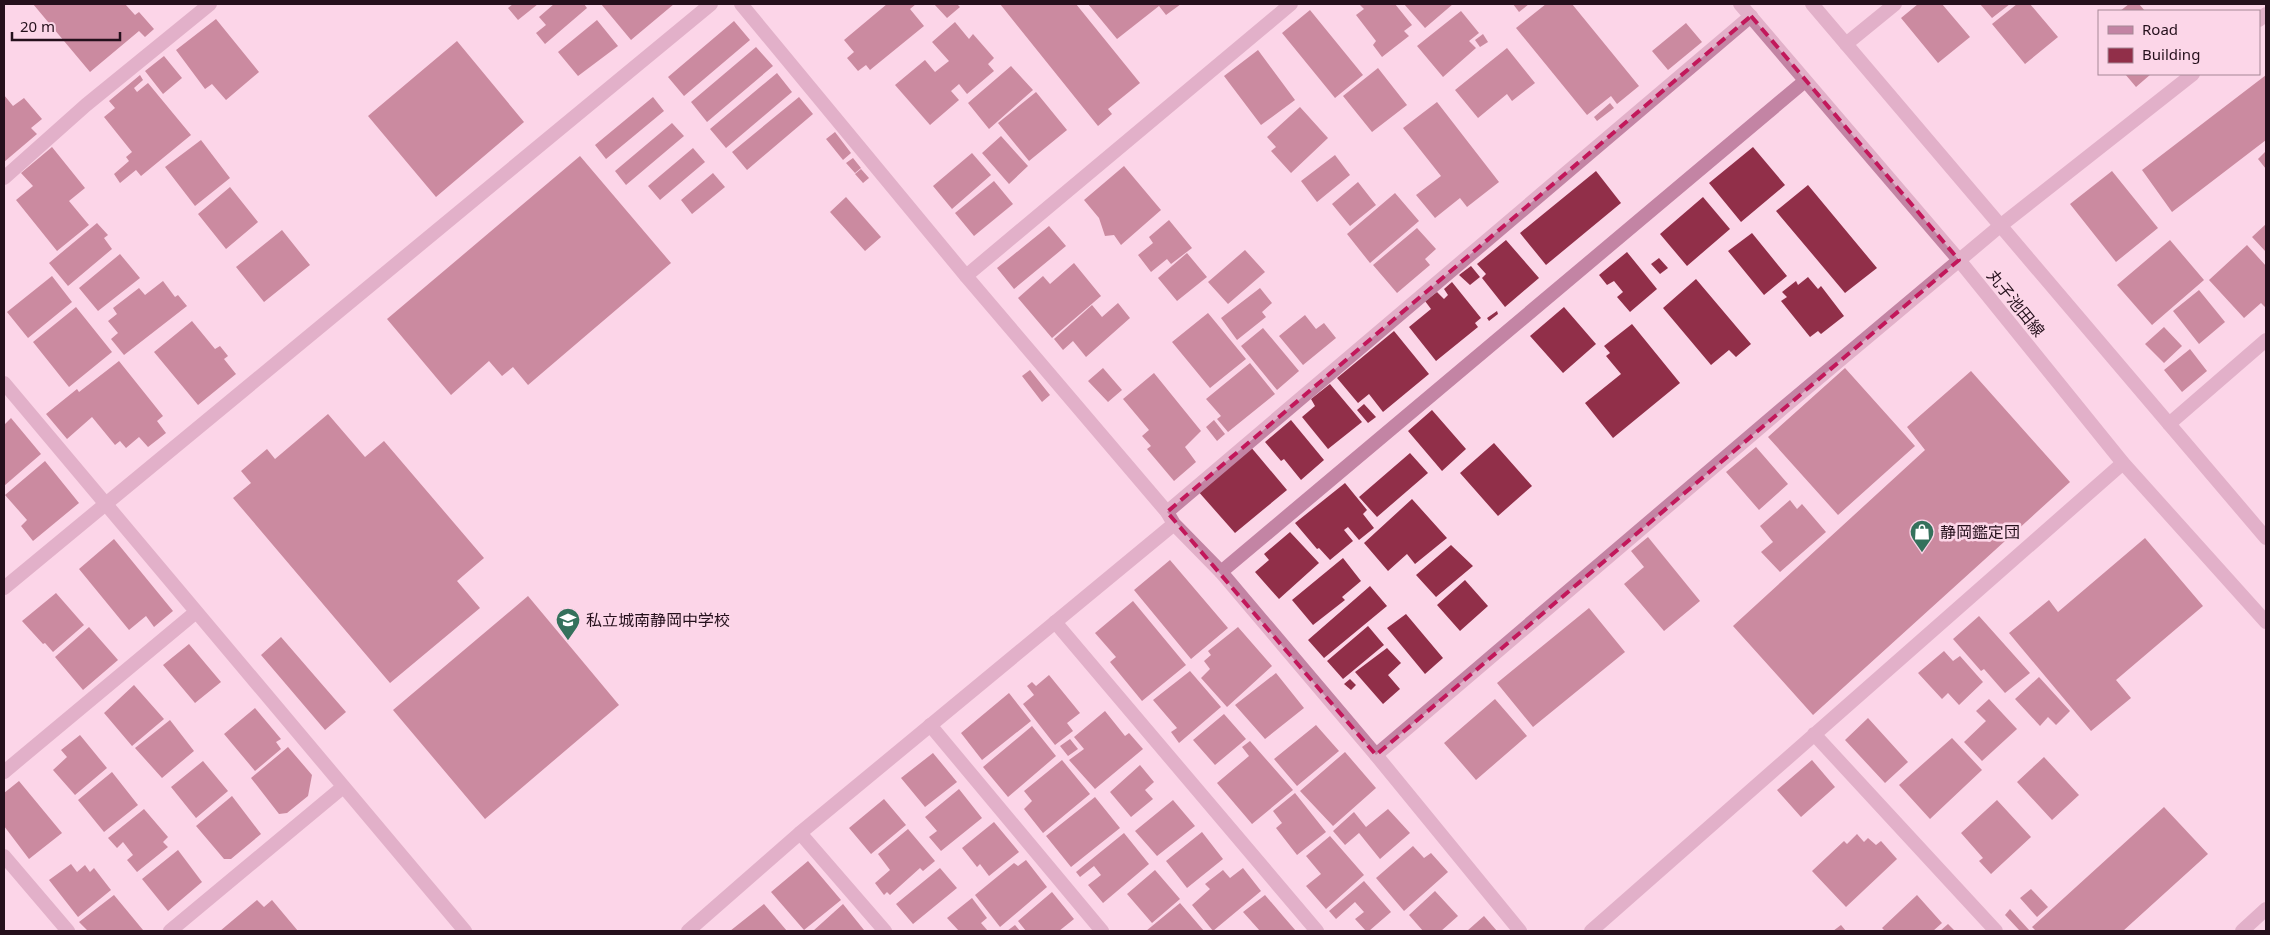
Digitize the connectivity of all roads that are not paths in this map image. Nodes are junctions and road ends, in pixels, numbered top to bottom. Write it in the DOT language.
graph roads {
  1 [pos="210,4"];
  2 [pos="710,4"];
  3 [pos="741,4"];
  4 [pos="1291,4"];
  5 [pos="1740,4"];
  6 [pos="1812,4"];
  7 [pos="1895,4"];
  8 [pos="1751,16"];
  9 [pos="1846,44"];
  10 [pos="2192,75"];
  11 [pos="1806,81"];
  12 [pos="4,178"];
  13 [pos="2000,226"];
  14 [pos="1959,260"];
  15 [pos="966,276"];
  16 [pos="2266,340"];
  17 [pos="4,383"];
  18 [pos="2169,424"];
  19 [pos="2123,463"];
  20 [pos="104,504"];
  21 [pos="1166,512"];
  22 [pos="1174,524"];
  23 [pos="2266,538"];
  24 [pos="1221,572"];
  25 [pos="4,588"];
  26 [pos="196,612"];
  27 [pos="1055,622"];
  28 [pos="2266,622"];
  29 [pos="930,725"];
  30 [pos="1814,734"];
  31 [pos="1376,755"];
  32 [pos="4,772"];
  33 [pos="343,787"];
  34 [pos="800,833"];
  35 [pos="4,856"];
  36 [pos="2266,909"];
  37 [pos="68,931"];
  38 [pos="170,931"];
  39 [pos="465,931"];
  40 [pos="688,931"];
  41 [pos="885,931"];
  42 [pos="1102,931"];
  43 [pos="1317,931"];
  44 [pos="1520,931"];
  45 [pos="1591,931"];
  46 [pos="1996,931"];
  47 [pos="2242,931"];
  1 -- 12 [label="street"];
  2 -- 20 [label="street"];
  3 -- 15 [label="street"];
  4 -- 15 [label="street"];
  5 -- 8 [label="street, 丸子池田線"];
  6 -- 9 [label="street"];
  7 -- 9 [label="street"];
  8 -- 11 [label="street, 丸子池田線"];
  8 -- 21 [label="street"];
  9 -- 13 [label="street"];
  10 -- 13 [label="street"];
  11 -- 14 [label="street, 丸子池田線"];
  11 -- 24 [label="street"];
  13 -- 14 [label="street"];
  13 -- 18 [label="street"];
  14 -- 19 [label="street, 丸子池田線"];
  14 -- 31 [label="street"];
  15 -- 21 [label="street"];
  16 -- 18 [label="street"];
  17 -- 20 [label="street"];
  18 -- 23 [label="street"];
  19 -- 28 [label="street, 丸子池田線"];
  19 -- 30 [label="street"];
  20 -- 25 [label="street"];
  20 -- 26 [label="street"];
  21 -- 22 [label="street"];
  22 -- 24 [label="street"];
  22 -- 27 [label="street"];
  24 -- 31 [label="street"];
  26 -- 32 [label="street"];
  26 -- 33 [label="street"];
  27 -- 29 [label="street"];
  27 -- 43 [label="street"];
  29 -- 34 [label="street"];
  29 -- 42 [label="street"];
  30 -- 45 [label="street"];
  30 -- 46 [label="street"];
  31 -- 44 [label="street"];
  33 -- 38 [label="street"];
  33 -- 39 [label="street"];
  34 -- 40 [label="street"];
  34 -- 41 [label="street"];
  35 -- 37 [label="street"];
  36 -- 47 [label="street"];
}
